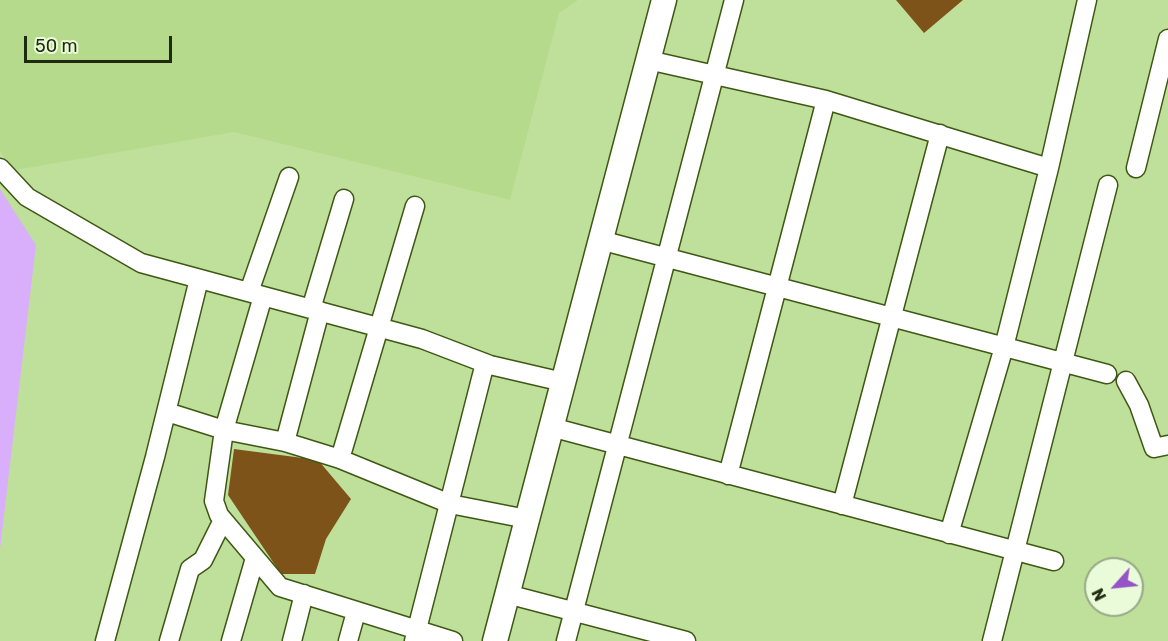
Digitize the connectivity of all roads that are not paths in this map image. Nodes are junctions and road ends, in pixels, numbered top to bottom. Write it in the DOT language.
graph roads {
  1 [pos="664,0"];
  2 [pos="734,0"];
  3 [pos="1087,0"];
  4 [pos="1168,39"];
  5 [pos="648,60"];
  6 [pos="715,73"];
  7 [pos="826,100"];
  8 [pos="940,134"];
  9 [pos="0,168"];
  10 [pos="1049,168"];
  11 [pos="1136,168"];
  12 [pos="289,177"];
  13 [pos="1108,185"];
  14 [pos="344,199"];
  15 [pos="416,206"];
  16 [pos="600,240"];
  17 [pos="666,258"];
  18 [pos="200,279"];
  19 [pos="777,288"];
  20 [pos="256,294"];
  21 [pos="316,310"];
  22 [pos="892,318"];
  23 [pos="381,327"];
  24 [pos="1004,347"];
  25 [pos="485,363"];
  26 [pos="1065,363"];
  27 [pos="1107,375"];
  28 [pos="1126,381"];
  29 [pos="563,382"];
  30 [pos="167,412"];
  31 [pos="551,428"];
  32 [pos="224,430"];
  33 [pos="285,442"];
  34 [pos="617,445"];
  35 [pos="1168,445"];
  36 [pos="340,459"];
  37 [pos="728,474"];
  38 [pos="450,504"];
  39 [pos="842,505"];
  40 [pos="527,519"];
  41 [pos="223,520"];
  42 [pos="950,534"];
  43 [pos="1014,550"];
  44 [pos="255,558"];
  45 [pos="1054,561"];
  46 [pos="304,594"];
  47 [pos="507,594"];
  48 [pos="356,612"];
  49 [pos="574,612"];
  50 [pos="415,636"];
  51 [pos="681,640"];
  52 [pos="105,641"];
  53 [pos="169,641"];
  54 [pos="231,641"];
  55 [pos="292,641"];
  56 [pos="348,641"];
  57 [pos="453,641"];
  58 [pos="495,641"];
  59 [pos="566,641"];
  60 [pos="992,641"];
  1 -- 5 [label="street"];
  2 -- 6 [label="street"];
  3 -- 10 [label="street"];
  4 -- 11 [label="street"];
  5 -- 6 [label="street"];
  5 -- 16 [label="street"];
  6 -- 7 [label="street"];
  6 -- 17 [label="street"];
  7 -- 8 [label="street"];
  7 -- 19 [label="street"];
  8 -- 10 [label="street"];
  8 -- 22 [label="street"];
  9 -- 18 [label="street"];
  10 -- 24 [label="street"];
  12 -- 20 [label="street"];
  13 -- 26 [label="street"];
  14 -- 21 [label="street"];
  15 -- 23 [label="street"];
  16 -- 17 [label="street"];
  16 -- 29 [label="street"];
  17 -- 19 [label="street"];
  17 -- 34 [label="street"];
  18 -- 20 [label="street"];
  18 -- 30 [label="street"];
  19 -- 22 [label="street"];
  19 -- 37 [label="street"];
  20 -- 21 [label="street"];
  20 -- 32 [label="street"];
  21 -- 23 [label="street"];
  21 -- 33 [label="street"];
  22 -- 24 [label="street"];
  22 -- 39 [label="street"];
  23 -- 25 [label="street"];
  23 -- 36 [label="street"];
  24 -- 26 [label="street"];
  24 -- 42 [label="street"];
  25 -- 29 [label="street"];
  25 -- 38 [label="street"];
  26 -- 27 [label="street"];
  26 -- 43 [label="street"];
  28 -- 35 [label="street"];
  29 -- 31 [label="street"];
  30 -- 32 [label="street"];
  30 -- 52 [label="street"];
  31 -- 34 [label="street"];
  31 -- 40 [label="street"];
  32 -- 33 [label="street"];
  32 -- 41 [label="street"];
  33 -- 36 [label="street"];
  34 -- 37 [label="street"];
  34 -- 49 [label="street"];
  36 -- 38 [label="street"];
  37 -- 39 [label="street"];
  38 -- 40 [label="street"];
  38 -- 50 [label="street"];
  39 -- 42 [label="street"];
  40 -- 47 [label="street"];
  41 -- 44 [label="street"];
  41 -- 53 [label="street"];
  42 -- 43 [label="street"];
  43 -- 45 [label="street"];
  43 -- 60 [label="street"];
  44 -- 46 [label="street"];
  44 -- 54 [label="street"];
  46 -- 48 [label="street"];
  46 -- 55 [label="street"];
  47 -- 49 [label="street"];
  47 -- 58 [label="street"];
  48 -- 50 [label="street"];
  48 -- 56 [label="street"];
  49 -- 51 [label="street"];
  49 -- 59 [label="street"];
  50 -- 57 [label="street"];
}
